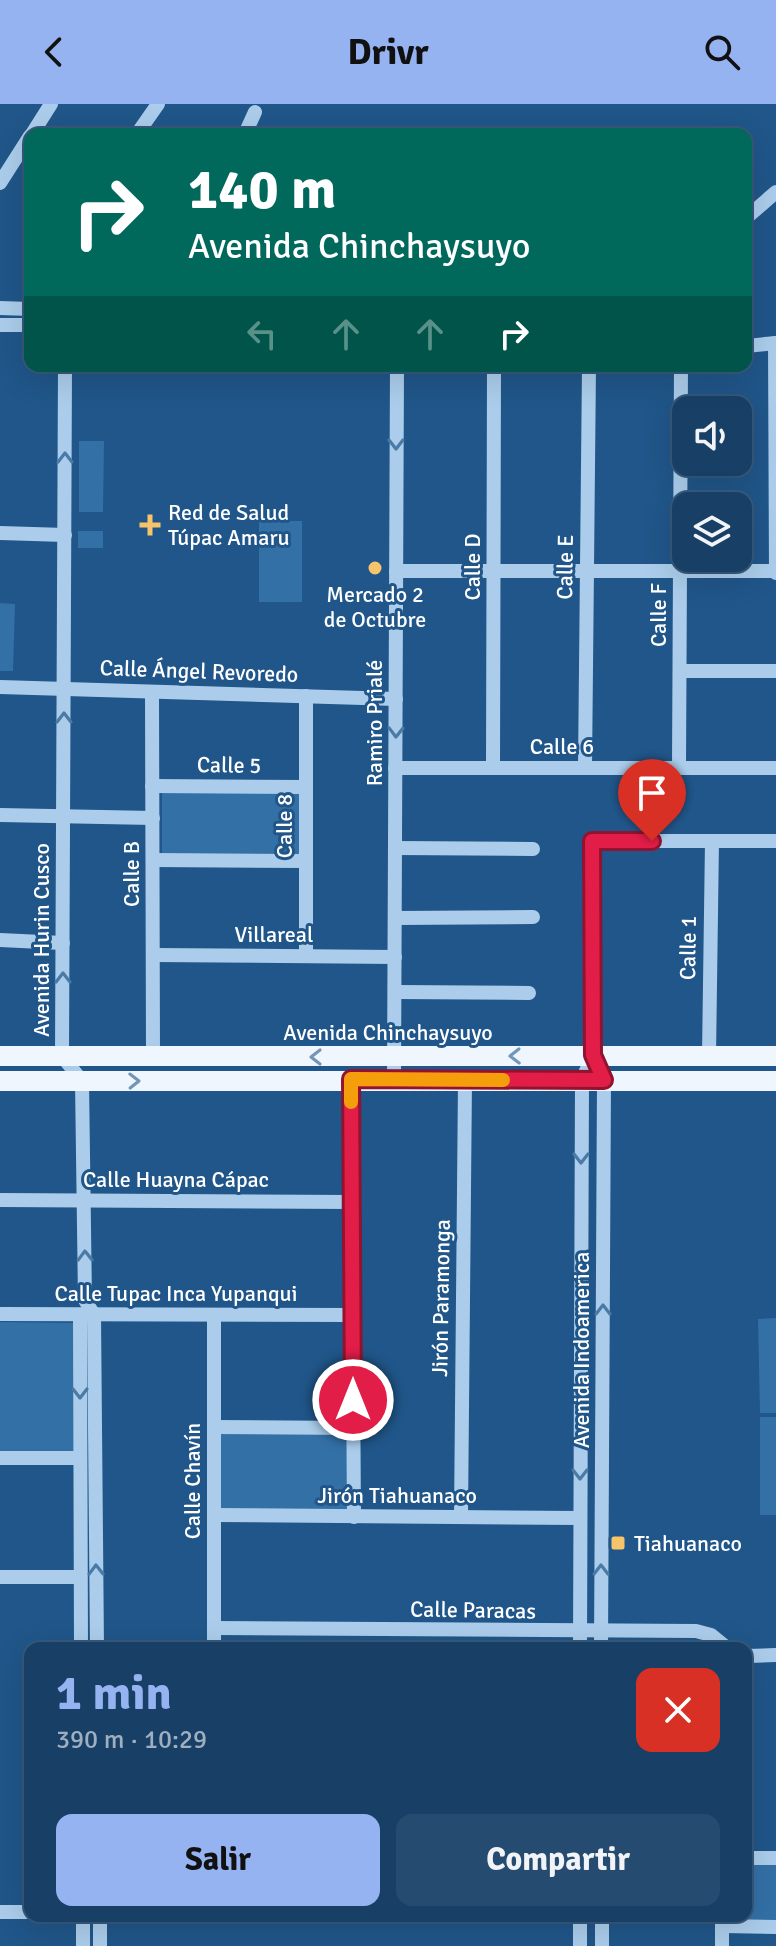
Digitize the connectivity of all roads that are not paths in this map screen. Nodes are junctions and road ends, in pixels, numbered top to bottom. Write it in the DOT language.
graph roads {
  1 [pos="158,104"];
  2 [pos="47,105"];
  3 [pos="255,112"];
  4 [pos="35,128"];
  5 [pos="141,128"];
  6 [pos="248,128"];
  7 [pos="24,146"];
  8 [pos="0,183"];
  9 [pos="776,192"];
  10 [pos="752,213"];
  11 [pos="0,308"];
  12 [pos="24,309"];
  13 [pos="0,325"];
  14 [pos="24,325"];
  15 [pos="776,343"];
  16 [pos="752,345"];
  17 [pos="65,372"];
  18 [pos="397,372"];
  19 [pos="494,372"];
  20 [pos="589,372"];
  21 [pos="681,372"];
  22 [pos="680,492"];
  23 [pos="0,533"];
  24 [pos="65,535"];
  25 [pos="396,571"];
  26 [pos="494,571"];
  27 [pos="587,571"];
  28 [pos="672,571"];
  29 [pos="680,572"];
  30 [pos="752,572"];
  31 [pos="776,572"];
  32 [pos="680,671"];
  33 [pos="776,671"];
  34 [pos="0,687"];
  35 [pos="64,689"];
  36 [pos="152,692"];
  37 [pos="306,696"];
  38 [pos="396,699"];
  39 [pos="395,768"];
  40 [pos="493,768"];
  41 [pos="585,768"];
  42 [pos="679,768"];
  43 [pos="776,768"];
  44 [pos="152,786"];
  45 [pos="306,787"];
  46 [pos="0,815"];
  47 [pos="63,817"];
  48 [pos="153,818"];
  49 [pos="712,841"];
  50 [pos="776,841"];
  51 [pos="395,848"];
  52 [pos="533,849"];
  53 [pos="153,860"];
  54 [pos="306,861"];
  55 [pos="533,917"];
  56 [pos="395,918"];
  57 [pos="0,940"];
  58 [pos="63,943"];
  59 [pos="153,955"];
  60 [pos="306,956"];
  61 [pos="395,957"];
  62 [pos="395,992"];
  63 [pos="529,993"];
  64 [pos="593,1055"];
  65 [pos="0,1056"];
  66 [pos="62,1056"];
  67 [pos="153,1056"];
  68 [pos="709,1056"];
  69 [pos="776,1056"];
  70 [pos="394,1057"];
  71 [pos="351,1079"];
  72 [pos="394,1079"];
  73 [pos="465,1080"];
  74 [pos="582,1080"];
  75 [pos="604,1080"];
  76 [pos="0,1081"];
  77 [pos="82,1081"];
  78 [pos="776,1081"];
  79 [pos="0,1200"];
  80 [pos="84,1200"];
  81 [pos="352,1202"];
  82 [pos="0,1314"];
  83 [pos="87,1315"];
  84 [pos="214,1315"];
  85 [pos="352,1315"];
  86 [pos="214,1427"];
  87 [pos="353,1428"];
  88 [pos="0,1458"];
  89 [pos="79,1458"];
  90 [pos="214,1515"];
  91 [pos="354,1517"];
  92 [pos="461,1517"];
  93 [pos="580,1518"];
  94 [pos="0,1577"];
  95 [pos="80,1577"];
  96 [pos="214,1628"];
  97 [pos="460,1632"];
  98 [pos="580,1640"];
  99 [pos="601,1640"];
  100 [pos="81,1642"];
  101 [pos="97,1642"];
  102 [pos="214,1642"];
  103 [pos="460,1642"];
  104 [pos="719,1642"];
  105 [pos="776,1655"];
  106 [pos="752,1656"];
  107 [pos="752,1858"];
  108 [pos="776,1858"];
  109 [pos="0,1912"];
  110 [pos="24,1912"];
  111 [pos="83,1922"];
  112 [pos="100,1922"];
  113 [pos="580,1922"];
  114 [pos="589,1922"];
  115 [pos="602,1922"];
  116 [pos="722,1922"];
  117 [pos="731,1922"];
  118 [pos="776,1927"];
  119 [pos="83,1946"];
  120 [pos="100,1946"];
  121 [pos="580,1946"];
  122 [pos="589,1946"];
  123 [pos="602,1946"];
  124 [pos="722,1946"];
  1 -- 5 [label="street"];
  2 -- 4 [label="street"];
  3 -- 6 [label="street"];
  7 -- 8 [label="street"];
  9 -- 10 [label="street"];
  11 -- 12 [label="street"];
  13 -- 14 [label="street"];
  15 -- 16 [label="street"];
  15 -- 31 [label="street"];
  24 -- 17 [label="street, Avenida Hurin Cusco, one-way"];
  18 -- 25 [label="street, Ramiro Prialé, one-way"];
  19 -- 26 [label="street, Calle D"];
  20 -- 27 [label="street, Calle E"];
  21 -- 22 [label="street, Calle F"];
  23 -- 24 [label="street"];
  24 -- 35 [label="street, Avenida Hurin Cusco"];
  25 -- 26 [label="street"];
  25 -- 38 [label="street, Ramiro Prialé"];
  26 -- 27 [label="street"];
  26 -- 40 [label="street, Calle D"];
  27 -- 28 [label="street"];
  27 -- 41 [label="street, Calle E"];
  29 -- 32 [label="street, Calle F"];
  30 -- 31 [label="street"];
  32 -- 33 [label="street"];
  32 -- 42 [label="street, Calle F"];
  34 -- 35 [label="street, Calle Ángel Revoredo"];
  35 -- 36 [label="street, Calle Ángel Revoredo"];
  47 -- 35 [label="street, Avenida Hurin Cusco, one-way"];
  36 -- 37 [label="street, Calle Ángel Revoredo"];
  36 -- 44 [label="street, Calle B"];
  37 -- 38 [label="street, Calle Ángel Revoredo"];
  37 -- 45 [label="street, Calle 8"];
  38 -- 39 [label="street, Ramiro Prialé, one-way"];
  39 -- 40 [label="street, Calle 6"];
  39 -- 51 [label="street, Ramiro Prialé"];
  40 -- 41 [label="street, Calle 6"];
  41 -- 42 [label="street, Calle 6"];
  42 -- 43 [label="street, Calle 6"];
  44 -- 45 [label="street, Calle 5"];
  44 -- 48 [label="street, Calle B"];
  45 -- 54 [label="street, Calle 8"];
  46 -- 47 [label="street"];
  47 -- 48 [label="street"];
  47 -- 58 [label="street, Avenida Hurin Cusco"];
  48 -- 53 [label="street, Calle B"];
  49 -- 50 [label="street"];
  49 -- 64 [label="street, Avenida Indoamerica"];
  49 -- 68 [label="street, Calle 1"];
  51 -- 52 [label="street"];
  51 -- 56 [label="street, Ramiro Prialé"];
  53 -- 54 [label="street"];
  53 -- 59 [label="street, Calle B"];
  54 -- 60 [label="street, Calle 8"];
  55 -- 56 [label="street"];
  56 -- 61 [label="street, Ramiro Prialé"];
  57 -- 58 [label="street"];
  66 -- 58 [label="street, Avenida Hurin Cusco, one-way"];
  59 -- 60 [label="street, Villareal"];
  59 -- 67 [label="street, Calle B"];
  60 -- 61 [label="street, Villareal"];
  61 -- 62 [label="street, Ramiro Prialé"];
  62 -- 63 [label="street"];
  62 -- 70 [label="street, Ramiro Prialé"];
  64 -- 68 [label="main road, Avenida Chinchaysuyo"];
  64 -- 70 [label="main road, Avenida Chinchaysuyo, one-way"];
  64 -- 74 [label="street, Avenida Indoamerica"];
  64 -- 75 [label="street, Avenida Indoamerica"];
  65 -- 66 [label="main road, Avenida Chinchaysuyo"];
  66 -- 67 [label="main road, Avenida Chinchaysuyo"];
  66 -- 77 [label="street, Avenida Hurin Cusco"];
  70 -- 67 [label="main road, Avenida Chinchaysuyo, one-way"];
  68 -- 69 [label="main road, Avenida Chinchaysuyo"];
  70 -- 72 [label="street, Ramiro Prialé"];
  71 -- 72 [label="main road"];
  77 -- 71 [label="main road, one-way"];
  71 -- 81 [label="street"];
  72 -- 73 [label="main road"];
  73 -- 74 [label="main road"];
  73 -- 92 [label="street, Jirón Paramonga"];
  74 -- 75 [label="main road"];
  74 -- 93 [label="street, Avenida Indoamerica, one-way"];
  75 -- 78 [label="main road"];
  99 -- 75 [label="street, Avenida Indoamerica, one-way"];
  76 -- 77 [label="main road"];
  77 -- 80 [label="street"];
  79 -- 80 [label="street, Calle Huayna Cápac"];
  80 -- 81 [label="street, Calle Huayna Cápac"];
  83 -- 80 [label="street, one-way"];
  81 -- 85 [label="street"];
  82 -- 83 [label="street, Calle Tupac Inca Yupanqui"];
  83 -- 84 [label="street, Calle Tupac Inca Yupanqui"];
  83 -- 89 [label="street, one-way"];
  101 -- 83 [label="street, one-way"];
  84 -- 85 [label="street, Calle Tupac Inca Yupanqui"];
  84 -- 86 [label="street, Calle Chavín"];
  85 -- 87 [label="street"];
  86 -- 87 [label="street"];
  86 -- 90 [label="street, Calle Chavín"];
  87 -- 91 [label="street"];
  88 -- 89 [label="street"];
  89 -- 95 [label="street"];
  90 -- 91 [label="street, Jirón Tiahuanaco"];
  90 -- 96 [label="street, Calle Chavín"];
  91 -- 92 [label="street, Jirón Tiahuanaco"];
  92 -- 93 [label="street, Jirón Tiahuanaco"];
  93 -- 98 [label="street, Avenida Indoamerica"];
  94 -- 95 [label="street"];
  95 -- 100 [label="street"];
  96 -- 97 [label="street, Calle Paracas"];
  96 -- 102 [label="street, Calle Chavín"];
  97 -- 98 [label="street, Calle Paracas"];
  97 -- 103 [label="street"];
  98 -- 99 [label="street, Calle Paracas"];
  99 -- 104 [label="street, Calle Paracas"];
  105 -- 106 [label="street"];
  107 -- 108 [label="street"];
  109 -- 110 [label="street"];
  111 -- 119 [label="street"];
  112 -- 120 [label="street"];
  113 -- 121 [label="street"];
  114 -- 122 [label="street"];
  115 -- 123 [label="street"];
  116 -- 124 [label="street"];
  117 -- 118 [label="street"];
}
